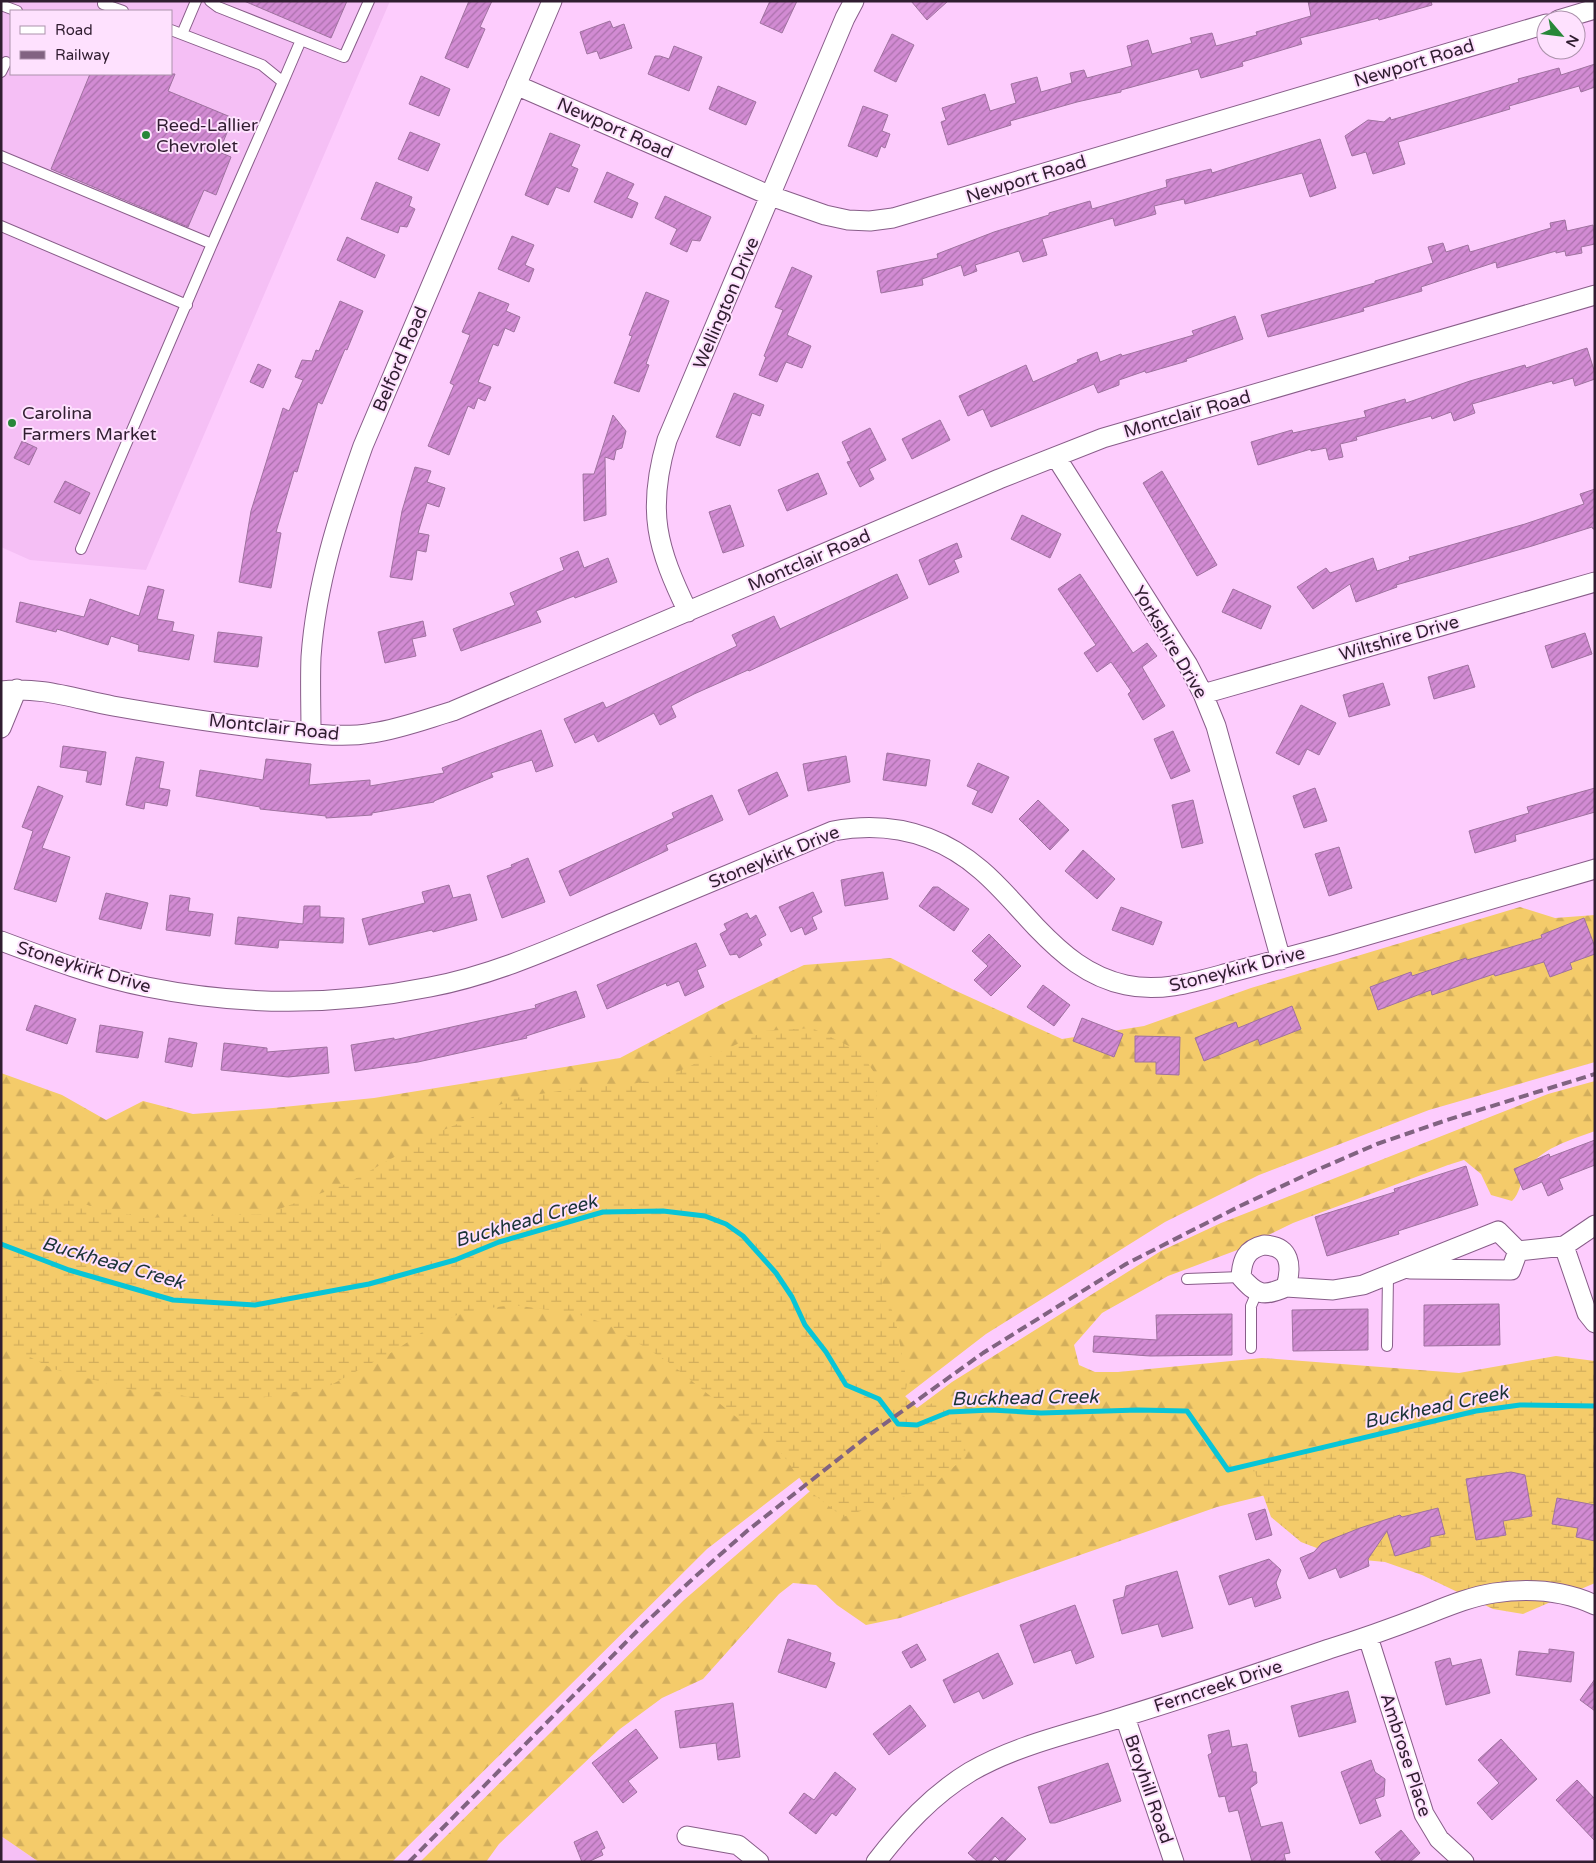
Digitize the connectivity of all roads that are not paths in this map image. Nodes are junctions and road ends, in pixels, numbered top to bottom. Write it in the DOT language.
graph roads {
  1 [pos="196,1"];
  2 [pos="210,1"];
  3 [pos="369,1"];
  4 [pos="552,1"];
  5 [pos="854,1"];
  6 [pos="1,4"];
  7 [pos="100,5"];
  8 [pos="227,6"];
  9 [pos="15,10"];
  10 [pos="119,10"];
  11 [pos="1536,27"];
  12 [pos="172,30"];
  13 [pos="182,34"];
  14 [pos="301,40"];
  15 [pos="6,62"];
  16 [pos="1,72"];
  17 [pos="283,82"];
  18 [pos="516,85"];
  19 [pos="1,156"];
  20 [pos="771,196"];
  21 [pos="1,226"];
  22 [pos="212,244"];
  23 [pos="1595,295"];
  24 [pos="187,305"];
  25 [pos="1056,457"];
  26 [pos="81,549"];
  27 [pos="1595,582"];
  28 [pos="688,612"];
  29 [pos="6,687"];
  30 [pos="1203,694"];
  31 [pos="1,728"];
  32 [pos="311,733"];
  33 [pos="1595,869"];
  34 [pos="1,941"];
  35 [pos="1281,960"];
  36 [pos="1595,1225"];
  37 [pos="1564,1246"];
  38 [pos="1518,1251"];
  39 [pos="1395,1272"];
  40 [pos="1241,1277"];
  41 [pos="1187,1279"];
  42 [pos="1286,1287"];
  43 [pos="1258,1292"];
  44 [pos="1595,1323"];
  45 [pos="1387,1346"];
  46 [pos="1251,1348"];
  47 [pos="1595,1605"];
  48 [pos="1368,1637"];
  49 [pos="1125,1717"];
  50 [pos="687,1836"];
  51 [pos="759,1862"];
  52 [pos="876,1862"];
  53 [pos="1174,1862"];
  54 [pos="1464,1862"];
  1 -- 13 [label="lane"];
  2 -- 8 [label="lane"];
  3 -- 14 [label="lane"];
  4 -- 18 [label="street, Belford Road"];
  5 -- 20 [label="street, Wellington Drive"];
  6 -- 9 [label="lane"];
  7 -- 10 [label="lane"];
  8 -- 14 [label="lane"];
  11 -- 20 [label="street, Newport Road"];
  12 -- 13 [label="lane"];
  13 -- 17 [label="lane"];
  14 -- 17 [label="lane"];
  15 -- 16 [label="lane"];
  17 -- 22 [label="lane"];
  18 -- 20 [label="street, Newport Road"];
  18 -- 32 [label="street, Belford Road"];
  19 -- 22 [label="lane"];
  20 -- 28 [label="street, Wellington Drive"];
  21 -- 24 [label="lane"];
  22 -- 24 [label="lane"];
  23 -- 25 [label="street, Montclair Road"];
  24 -- 26 [label="lane"];
  25 -- 28 [label="street, Montclair Road"];
  25 -- 30 [label="street, Yorkshire Drive"];
  27 -- 30 [label="street, Wiltshire Drive"];
  28 -- 32 [label="street, Montclair Road"];
  29 -- 31 [label="street"];
  29 -- 32 [label="street, Montclair Road"];
  30 -- 35 [label="street, Yorkshire Drive"];
  33 -- 35 [label="street, Stoneykirk Drive"];
  34 -- 35 [label="street, Stoneykirk Drive"];
  36 -- 37 [label="street"];
  37 -- 38 [label="street"];
  37 -- 44 [label="street"];
  38 -- 39 [label="street"];
  38 -- 39 [label="street"];
  39 -- 42 [label="street"];
  39 -- 45 [label="lane"];
  40 -- 41 [label="lane"];
  40 -- 42 [label="street"];
  40 -- 43 [label="street"];
  42 -- 43 [label="street"];
  43 -- 46 [label="lane"];
  47 -- 48 [label="street, Ferncreek Drive"];
  48 -- 49 [label="street, Ferncreek Drive"];
  48 -- 54 [label="street, Ambrose Place"];
  49 -- 52 [label="street, Ferncreek Drive"];
  49 -- 53 [label="street, Broyhill Road"];
  50 -- 51 [label="street"];
}
